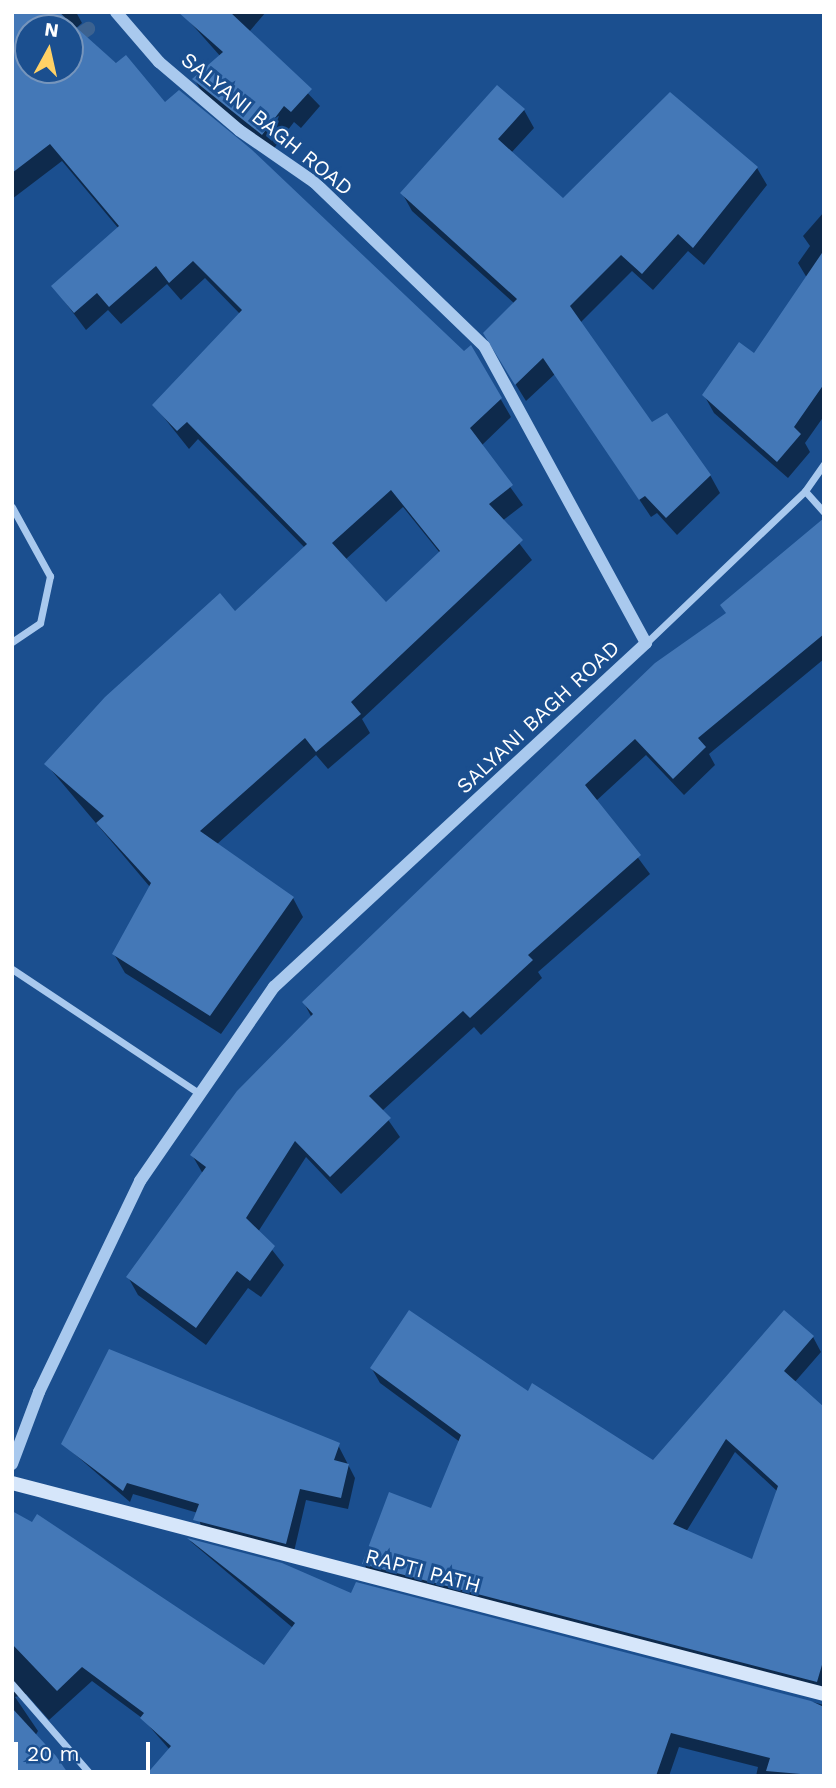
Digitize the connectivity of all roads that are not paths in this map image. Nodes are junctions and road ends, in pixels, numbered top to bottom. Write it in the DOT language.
graph roads {
  1 [pos="116,12"];
  2 [pos="824,464"];
  3 [pos="805,491"];
  4 [pos="12,507"];
  5 [pos="824,512"];
  6 [pos="12,642"];
  7 [pos="646,643"];
  8 [pos="12,969"];
  9 [pos="200,1094"];
  10 [pos="12,1464"];
  11 [pos="12,1483"];
  12 [pos="12,1684"];
  13 [pos="824,1694"];
  14 [pos="92,1776"];
  1 -- 7 [label="street, SALYANI BAGH ROAD"];
  2 -- 3 [label="street"];
  3 -- 5 [label="street"];
  3 -- 7 [label="street"];
  4 -- 6 [label="street"];
  7 -- 9 [label="street, SALYANI BAGH ROAD"];
  8 -- 9 [label="street"];
  9 -- 10 [label="street, SALYANI BAGH ROAD"];
  11 -- 13 [label="main road, RAPTI PATH"];
  12 -- 14 [label="street"];
}
